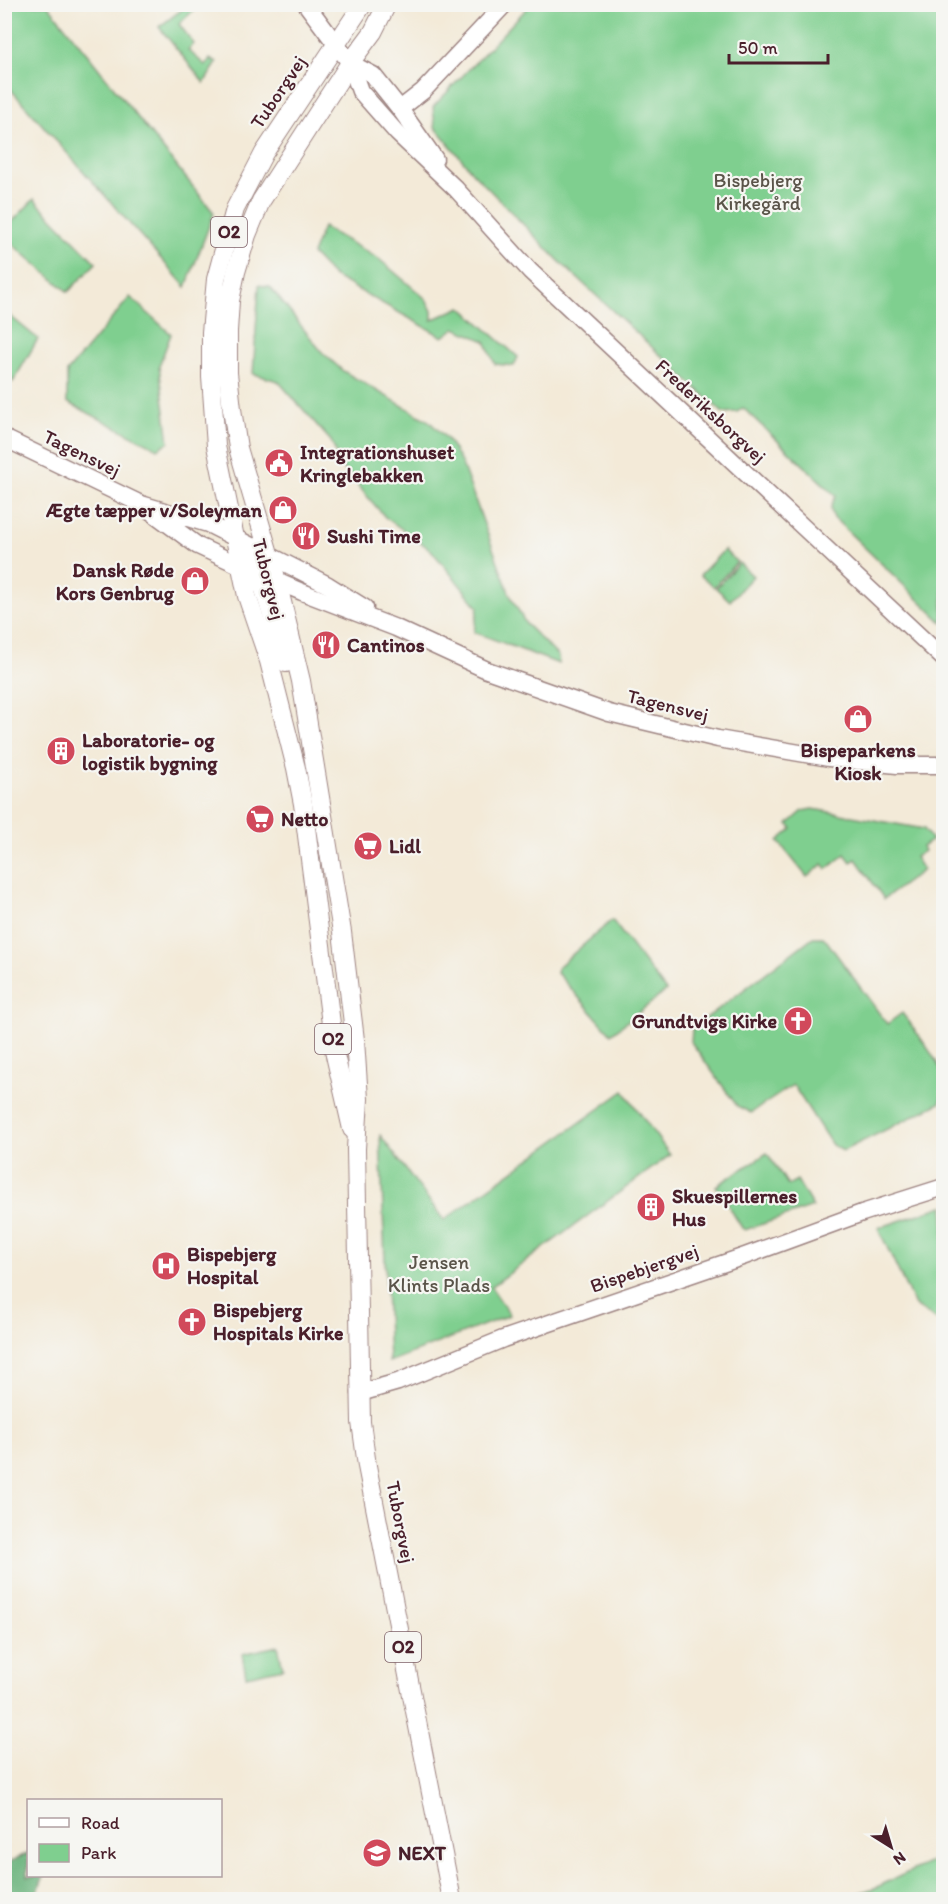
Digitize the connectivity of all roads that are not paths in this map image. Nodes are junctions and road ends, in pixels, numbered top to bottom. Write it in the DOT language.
graph roads {
  1 [pos="306,4"];
  2 [pos="363,4"];
  3 [pos="387,4"];
  4 [pos="505,4"];
  5 [pos="336,45"];
  6 [pos="350,63"];
  7 [pos="400,109"];
  8 [pos="456,189"];
  9 [pos="4,438"];
  10 [pos="141,504"];
  11 [pos="235,538"];
  12 [pos="268,554"];
  13 [pos="249,569"];
  14 [pos="277,581"];
  15 [pos="396,628"];
  16 [pos="944,659"];
  17 [pos="311,741"];
  18 [pos="944,765"];
  19 [pos="356,1149"];
  20 [pos="944,1187"];
  21 [pos="360,1393"];
  22 [pos="452,1899"];
  1 -- 5 [label="street, Frederiksborgvej"];
  2 -- 5 [label="main road, O2"];
  3 -- 6 [label="main road, O2"];
  4 -- 7 [label="street"];
  5 -- 6 [label="street, Frederiksborgvej"];
  5 -- 11 [label="main road, Tuborgvej / O2"];
  6 -- 7 [label="street, Frederiksborgvej"];
  6 -- 8 [label="street, Frederiksborgvej"];
  6 -- 12 [label="main road, Tuborgvej / O2"];
  7 -- 8 [label="street, Frederiksborgvej"];
  8 -- 16 [label="street, Frederiksborgvej"];
  9 -- 10 [label="street, Tagensvej"];
  10 -- 11 [label="street, Tagensvej"];
  10 -- 13 [label="street, Tagensvej"];
  11 -- 12 [label="street, Tagensvej"];
  11 -- 13 [label="main road"];
  12 -- 14 [label="main road, Tuborgvej / O2"];
  12 -- 15 [label="street, Tagensvej"];
  13 -- 14 [label="street, Tagensvej"];
  13 -- 17 [label="main road"];
  13 -- 19 [label="main road, Tuborgvej / O2"];
  14 -- 15 [label="street, Tagensvej"];
  14 -- 17 [label="main road, Tuborgvej / O2"];
  15 -- 18 [label="street, Tagensvej"];
  17 -- 19 [label="main road, Tuborgvej / O2"];
  19 -- 21 [label="main road, Tuborgvej / O2"];
  20 -- 21 [label="street, Bispebjergvej"];
  21 -- 22 [label="main road, Tuborgvej / O2"];
}
